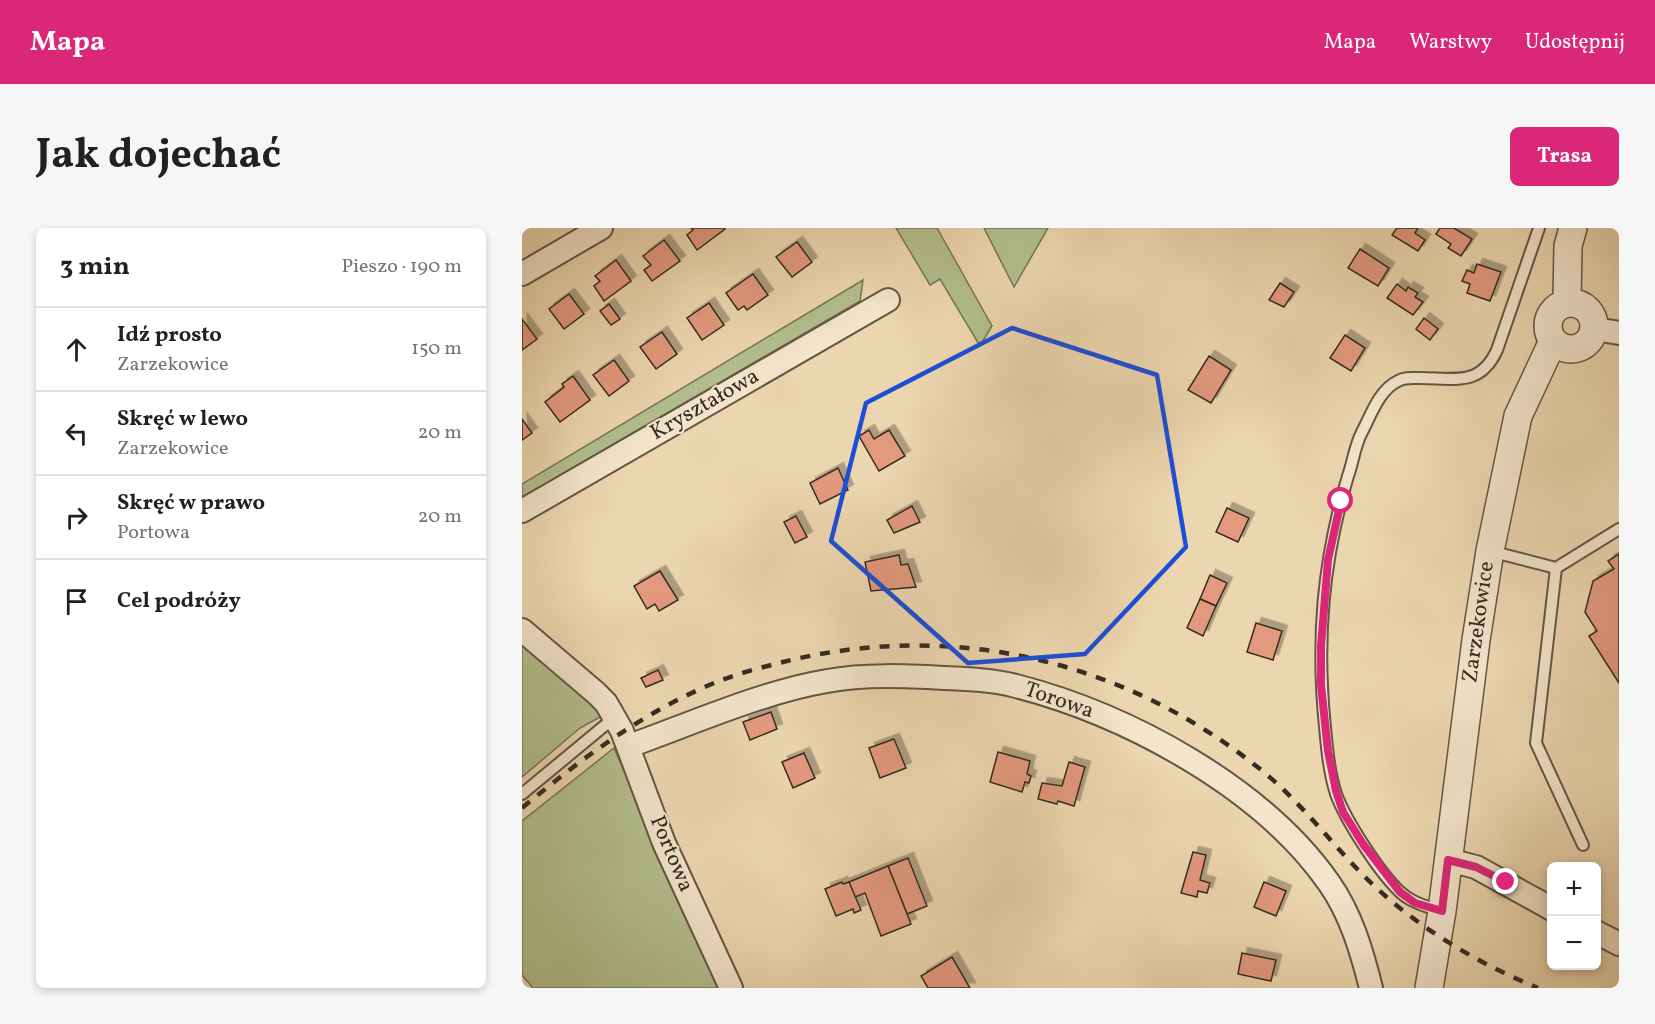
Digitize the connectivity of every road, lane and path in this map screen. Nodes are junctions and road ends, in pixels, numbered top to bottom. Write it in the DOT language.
graph roads {
  1 [pos="601,228"];
  2 [pos="1539,228"];
  3 [pos="1573,228"];
  4 [pos="522,274"];
  5 [pos="888,300"];
  6 [pos="1567,302"];
  7 [pos="1607,331"];
  8 [pos="1553,341"];
  9 [pos="522,511"];
  10 [pos="1619,529"];
  11 [pos="1490,551"];
  12 [pos="1556,568"];
  13 [pos="522,630"];
  14 [pos="615,717"];
  15 [pos="629,747"];
  16 [pos="522,794"];
  17 [pos="1583,845"];
  18 [pos="1448,860"];
  19 [pos="1547,907"];
  20 [pos="1442,911"];
  21 [pos="1601,935"];
  22 [pos="1619,944"];
  23 [pos="731,988"];
  24 [pos="1371,988"];
  25 [pos="1429,988"];
  1 -- 4 [label="street"];
  2 -- 20 [label="lane"];
  3 -- 6 [label="street"];
  5 -- 9 [label="street, Kryształowa"];
  6 -- 7 [label="street"];
  6 -- 8 [label="street"];
  7 -- 8 [label="street"];
  8 -- 11 [label="street, Zarzekowice"];
  10 -- 12 [label="lane"];
  11 -- 12 [label="lane"];
  11 -- 18 [label="street, Zarzekowice"];
  12 -- 17 [label="lane"];
  13 -- 14 [label="street, Portowa"];
  14 -- 15 [label="street, Portowa"];
  14 -- 16 [label="lane"];
  15 -- 23 [label="street, Portowa"];
  15 -- 24 [label="street, Torowa"];
  18 -- 19 [label="street"];
  18 -- 20 [label="street, Zarzekowice"];
  20 -- 25 [label="street, Zarzekowice"];
  21 -- 22 [label="street"];
}
